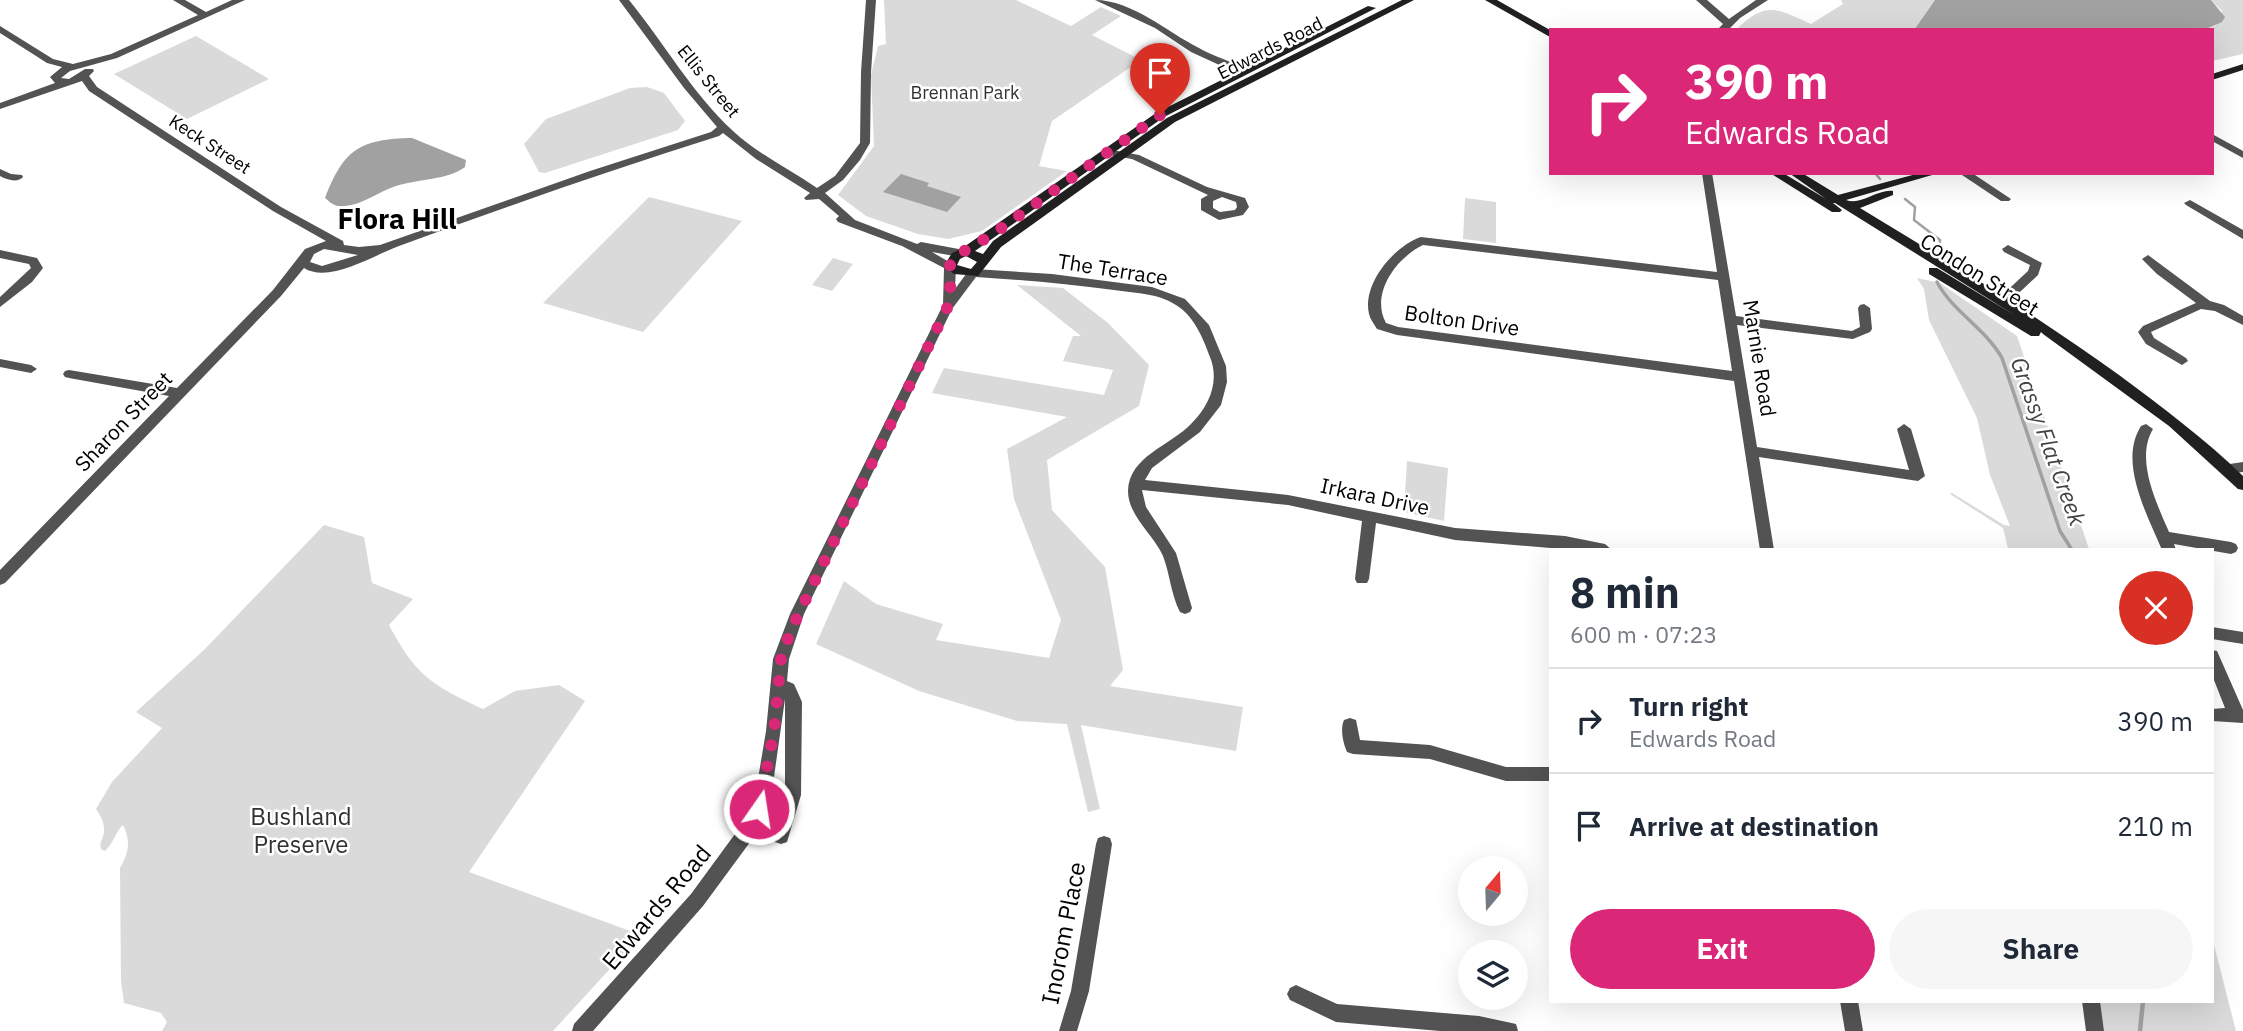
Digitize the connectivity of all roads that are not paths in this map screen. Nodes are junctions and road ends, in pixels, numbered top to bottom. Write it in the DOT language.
graph roads {
  1 [pos="178,0"];
  2 [pos="240,0"];
  3 [pos="624,0"];
  4 [pos="871,0"];
  5 [pos="1100,0"];
  6 [pos="1389,0"];
  7 [pos="1409,0"];
  8 [pos="1490,0"];
  9 [pos="1508,0"];
  10 [pos="1703,0"];
  11 [pos="1763,0"];
  12 [pos="205,15"];
  13 [pos="1728,23"];
  14 [pos="1556,28"];
  15 [pos="0,29"];
  16 [pos="1549,33"];
  17 [pos="50,61"];
  18 [pos="2243,67"];
  19 [pos="81,71"];
  20 [pos="1243,72"];
  21 [pos="2214,76"];
  22 [pos="60,80"];
  23 [pos="93,89"];
  24 [pos="0,106"];
  25 [pos="723,127"];
  26 [pos="2214,138"];
  27 [pos="1124,153"];
  28 [pos="2243,155"];
  29 [pos="1109,157"];
  30 [pos="0,172"];
  31 [pos="1707,175"];
  32 [pos="1779,175"];
  33 [pos="1797,175"];
  34 [pos="1929,175"];
  35 [pos="1967,175"];
  36 [pos="18,177"];
  37 [pos="1922,178"];
  38 [pos="1217,194"];
  39 [pos="813,196"];
  40 [pos="2005,199"];
  41 [pos="1830,201"];
  42 [pos="2190,203"];
  43 [pos="1205,205"];
  44 [pos="1848,206"];
  45 [pos="307,228"];
  46 [pos="2243,235"];
  47 [pos="906,243"];
  48 [pos="342,246"];
  49 [pos="382,248"];
  50 [pos="2008,249"];
  51 [pos="963,252"];
  52 [pos="0,254"];
  53 [pos="306,256"];
  54 [pos="2148,259"];
  55 [pos="340,265"];
  56 [pos="950,267"];
  57 [pos="979,268"];
  58 [pos="318,270"];
  59 [pos="1724,277"];
  60 [pos="277,293"];
  61 [pos="2002,302"];
  62 [pos="0,303"];
  63 [pos="2206,305"];
  64 [pos="947,308"];
  65 [pos="1864,308"];
  66 [pos="1731,320"];
  67 [pos="2243,321"];
  68 [pos="2184,361"];
  69 [pos="0,363"];
  70 [pos="31,369"];
  71 [pos="69,374"];
  72 [pos="1740,377"];
  73 [pos="179,393"];
  74 [pos="2161,412"];
  75 [pos="1904,429"];
  76 [pos="2146,429"];
  77 [pos="1751,452"];
  78 [pos="2243,467"];
  79 [pos="2228,469"];
  80 [pos="1136,484"];
  81 [pos="2243,485"];
  82 [pos="1370,515"];
  83 [pos="2167,543"];
  84 [pos="1565,546"];
  85 [pos="1585,548"];
  86 [pos="1767,548"];
  87 [pos="2233,549"];
  88 [pos="0,579"];
  89 [pos="1362,579"];
  90 [pos="1185,608"];
  91 [pos="2214,633"];
  92 [pos="2243,638"];
  93 [pos="2214,660"];
  94 [pos="778,685"];
  95 [pos="2215,715"];
  96 [pos="2239,716"];
  97 [pos="1350,725"];
  98 [pos="1549,774"];
  99 [pos="781,836"];
  100 [pos="1104,844"];
  101 [pos="1296,994"];
  102 [pos="1849,1003"];
  103 [pos="2091,1003"];
  104 [pos="582,1031"];
  105 [pos="1068,1031"];
  106 [pos="1509,1031"];
  107 [pos="1854,1031"];
  108 [pos="2095,1031"];
  1 -- 12 [label="street"];
  2 -- 12 [label="street"];
  3 -- 25 [label="street, Ellis Street"];
  4 -- 39 [label="street"];
  5 -- 20 [label="street"];
  6 -- 20 [label="street, Edwards Road"];
  7 -- 27 [label="street, Edwards Road"];
  8 -- 16 [label="street"];
  9 -- 14 [label="street"];
  10 -- 13 [label="street"];
  11 -- 13 [label="street"];
  12 -- 19 [label="street"];
  15 -- 17 [label="street"];
  17 -- 19 [label="street"];
  17 -- 22 [label="street"];
  18 -- 21 [label="street"];
  19 -- 22 [label="street"];
  19 -- 23 [label="street, Keck Street"];
  20 -- 29 [label="street, Edwards Road"];
  22 -- 23 [label="street, Keck Street"];
  22 -- 24 [label="street"];
  23 -- 45 [label="street, Keck Street"];
  25 -- 39 [label="street, Ellis Street"];
  25 -- 49 [label="street"];
  26 -- 28 [label="street"];
  27 -- 29 [label="street"];
  27 -- 38 [label="street"];
  29 -- 43 [label="street"];
  29 -- 51 [label="street, Edwards Road"];
  29 -- 57 [label="street, Edwards Road"];
  30 -- 36 [label="street"];
  31 -- 59 [label="street, Marnie Road"];
  32 -- 41 [label="street, Condon Street"];
  33 -- 41 [label="street, Condon Street"];
  34 -- 37 [label="street"];
  35 -- 40 [label="street"];
  37 -- 41 [label="street"];
  37 -- 44 [label="street"];
  38 -- 43 [label="street"];
  38 -- 43 [label="street"];
  39 -- 47 [label="street, Ellis Street"];
  41 -- 44 [label="street"];
  41 -- 74 [label="street, Condon Street"];
  42 -- 46 [label="street"];
  44 -- 61 [label="street, Condon Street"];
  45 -- 48 [label="street, Keck Street"];
  45 -- 53 [label="street"];
  47 -- 51 [label="street, Ellis Street"];
  47 -- 56 [label="street, Ellis Street"];
  48 -- 49 [label="street"];
  48 -- 53 [label="street"];
  48 -- 55 [label="street"];
  49 -- 55 [label="street"];
  50 -- 61 [label="street"];
  51 -- 56 [label="street, Edwards Road"];
  51 -- 57 [label="street"];
  52 -- 62 [label="street"];
  53 -- 58 [label="street"];
  53 -- 60 [label="street, Sharon Street"];
  54 -- 63 [label="street"];
  55 -- 58 [label="street, Sharon Street"];
  56 -- 57 [label="street"];
  56 -- 64 [label="street, Edwards Road"];
  57 -- 64 [label="street, Edwards Road"];
  57 -- 80 [label="street, The Terrace"];
  58 -- 60 [label="street, Sharon Street"];
  59 -- 66 [label="street, Marnie Road"];
  59 -- 72 [label="street, Bolton Drive"];
  60 -- 73 [label="street, Sharon Street"];
  61 -- 74 [label="street, Condon Street"];
  63 -- 67 [label="street"];
  63 -- 68 [label="street"];
  64 -- 94 [label="street, Edwards Road"];
  65 -- 66 [label="street"];
  66 -- 72 [label="street, Marnie Road"];
  69 -- 70 [label="street"];
  71 -- 73 [label="street"];
  72 -- 77 [label="street, Marnie Road"];
  73 -- 88 [label="street, Sharon Street"];
  74 -- 79 [label="street, Condon Street"];
  75 -- 77 [label="street"];
  76 -- 83 [label="street"];
  77 -- 86 [label="street, Marnie Road"];
  78 -- 79 [label="street"];
  79 -- 81 [label="street, Condon Street"];
  80 -- 82 [label="street, Irkara Drive"];
  80 -- 90 [label="street"];
  82 -- 84 [label="street, Irkara Drive"];
  82 -- 89 [label="street"];
  83 -- 87 [label="street"];
  84 -- 85 [label="street, Irkara Drive"];
  91 -- 92 [label="street"];
  93 -- 96 [label="street"];
  94 -- 99 [label="street"];
  94 -- 104 [label="street, Edwards Road"];
  95 -- 96 [label="street"];
  97 -- 98 [label="street"];
  100 -- 105 [label="street, Inorom Place"];
  101 -- 106 [label="street"];
  102 -- 107 [label="street"];
  103 -- 108 [label="street"];
}
